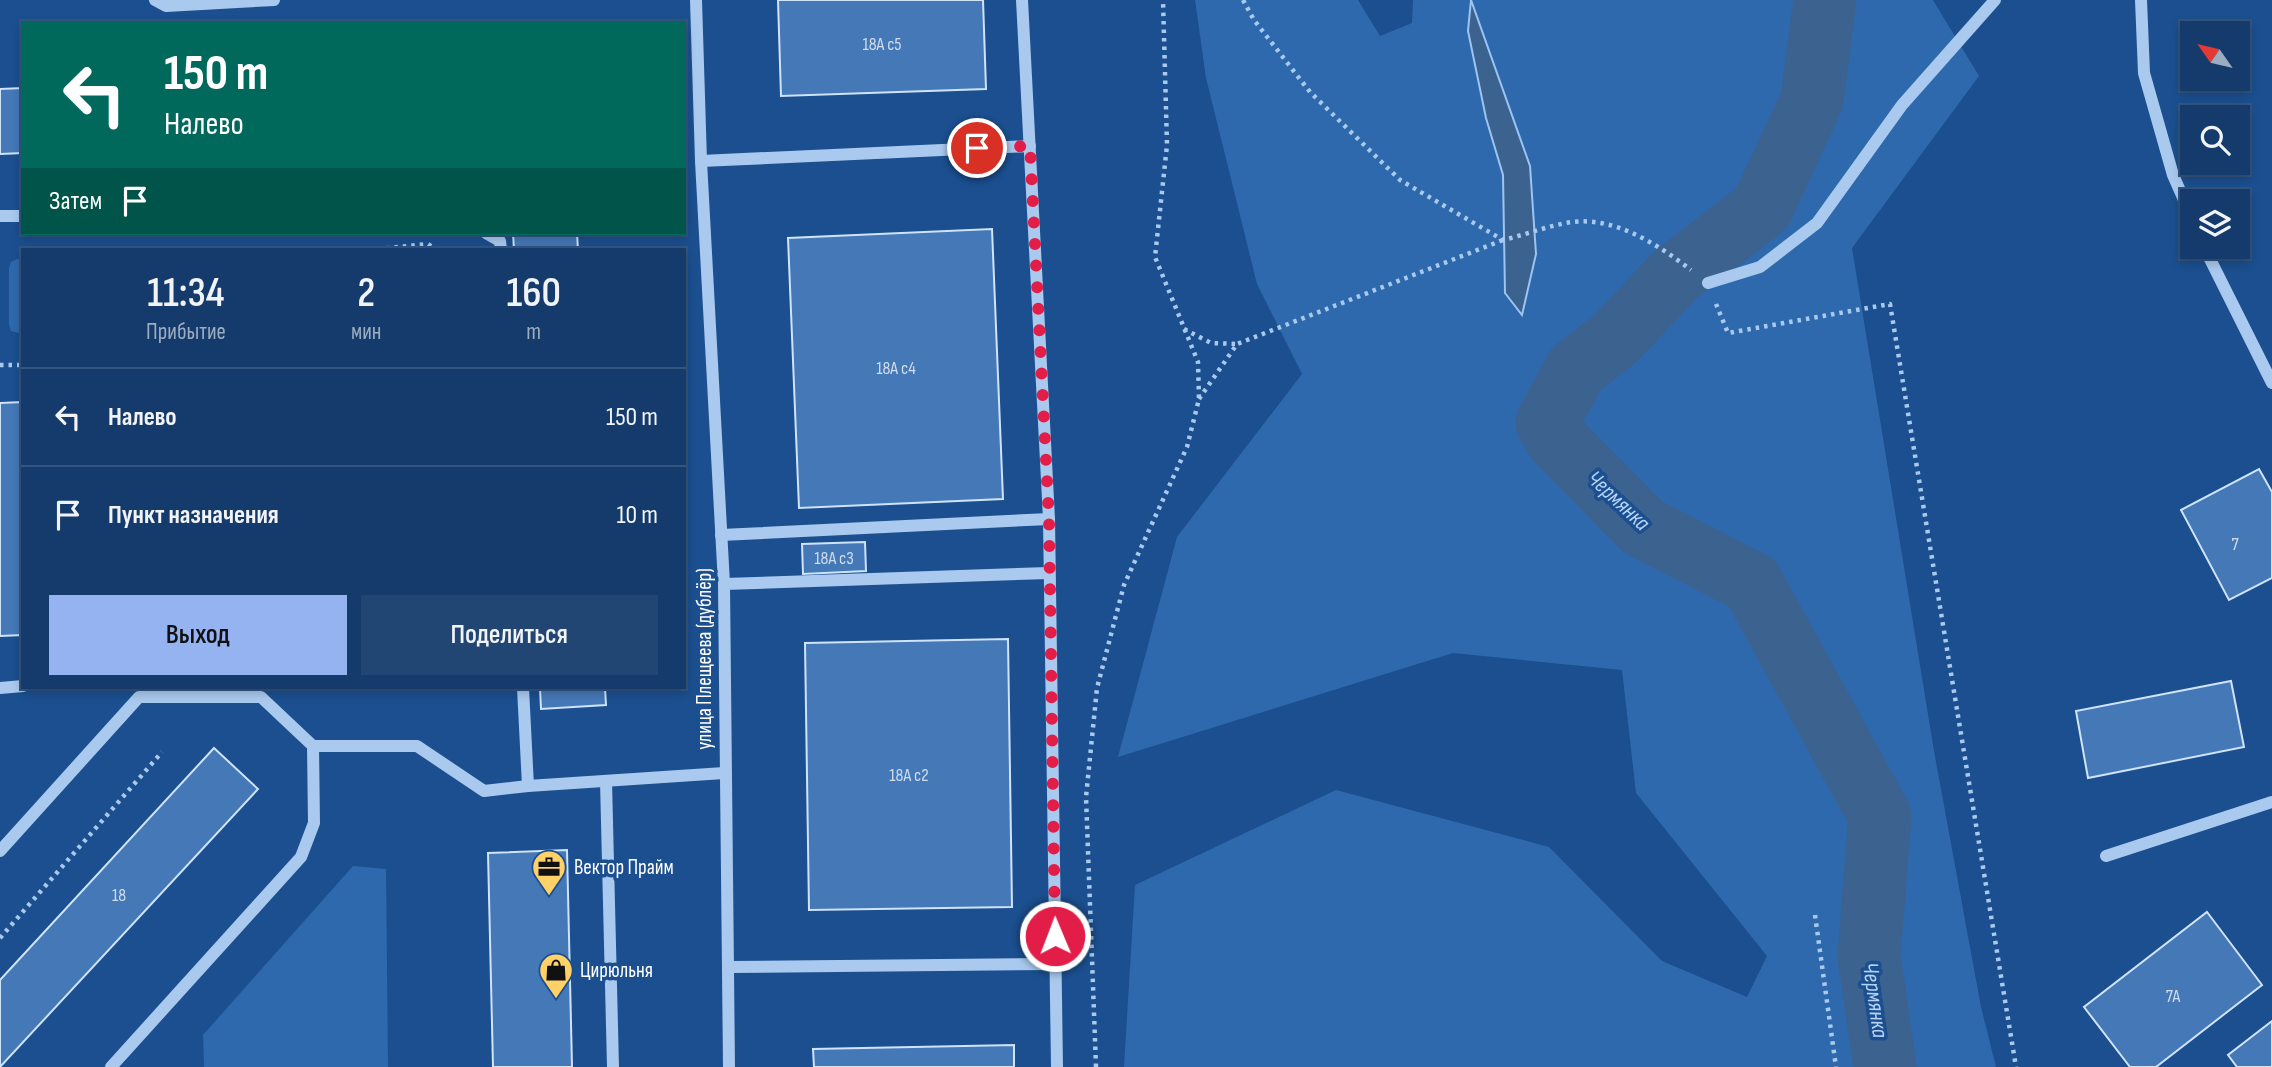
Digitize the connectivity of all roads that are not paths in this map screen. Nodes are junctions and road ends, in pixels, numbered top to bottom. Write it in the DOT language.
graph roads {
  1 [pos="155,0"];
  2 [pos="274,0"];
  3 [pos="696,0"];
  4 [pos="1022,0"];
  5 [pos="1995,0"];
  6 [pos="2141,0"];
  7 [pos="1030,146"];
  8 [pos="701,161"];
  9 [pos="2180,191"];
  10 [pos="0,216"];
  11 [pos="21,216"];
  12 [pos="490,235"];
  13 [pos="500,248"];
  14 [pos="2210,259"];
  15 [pos="1707,283"];
  16 [pos="2272,383"];
  17 [pos="1049,519"];
  18 [pos="721,535"];
  19 [pos="1049,573"];
  20 [pos="724,584"];
  21 [pos="21,687"];
  22 [pos="0,688"];
  23 [pos="523,689"];
  24 [pos="137,692"];
  25 [pos="313,746"];
  26 [pos="724,773"];
  27 [pos="606,781"];
  28 [pos="528,786"];
  29 [pos="2272,803"];
  30 [pos="0,851"];
  31 [pos="2106,856"];
  32 [pos="1056,964"];
  33 [pos="728,967"];
  34 [pos="111,1067"];
  35 [pos="613,1067"];
  36 [pos="729,1067"];
  37 [pos="1058,1067"];
  1 -- 2 [label="street"];
  3 -- 8 [label="street, улица Плещеева (дублёр)"];
  4 -- 7 [label="street"];
  5 -- 15 [label="street"];
  6 -- 9 [label="street"];
  7 -- 8 [label="street"];
  7 -- 17 [label="street"];
  8 -- 18 [label="street, улица Плещеева (дублёр)"];
  10 -- 11 [label="street"];
  12 -- 13 [label="street"];
  14 -- 16 [label="street"];
  17 -- 18 [label="street"];
  17 -- 19 [label="street"];
  18 -- 20 [label="street, улица Плещеева (дублёр)"];
  19 -- 20 [label="street"];
  19 -- 32 [label="street"];
  20 -- 26 [label="street, улица Плещеева (дублёр)"];
  21 -- 22 [label="street"];
  23 -- 28 [label="street"];
  24 -- 25 [label="street"];
  24 -- 30 [label="street"];
  25 -- 28 [label="street"];
  25 -- 34 [label="street"];
  26 -- 27 [label="street"];
  26 -- 33 [label="street, улица Плещеева (дублёр)"];
  27 -- 28 [label="street"];
  27 -- 35 [label="street"];
  29 -- 31 [label="street"];
  32 -- 33 [label="street"];
  32 -- 37 [label="street"];
  33 -- 36 [label="street, улица Плещеева (дублёр)"];
}
